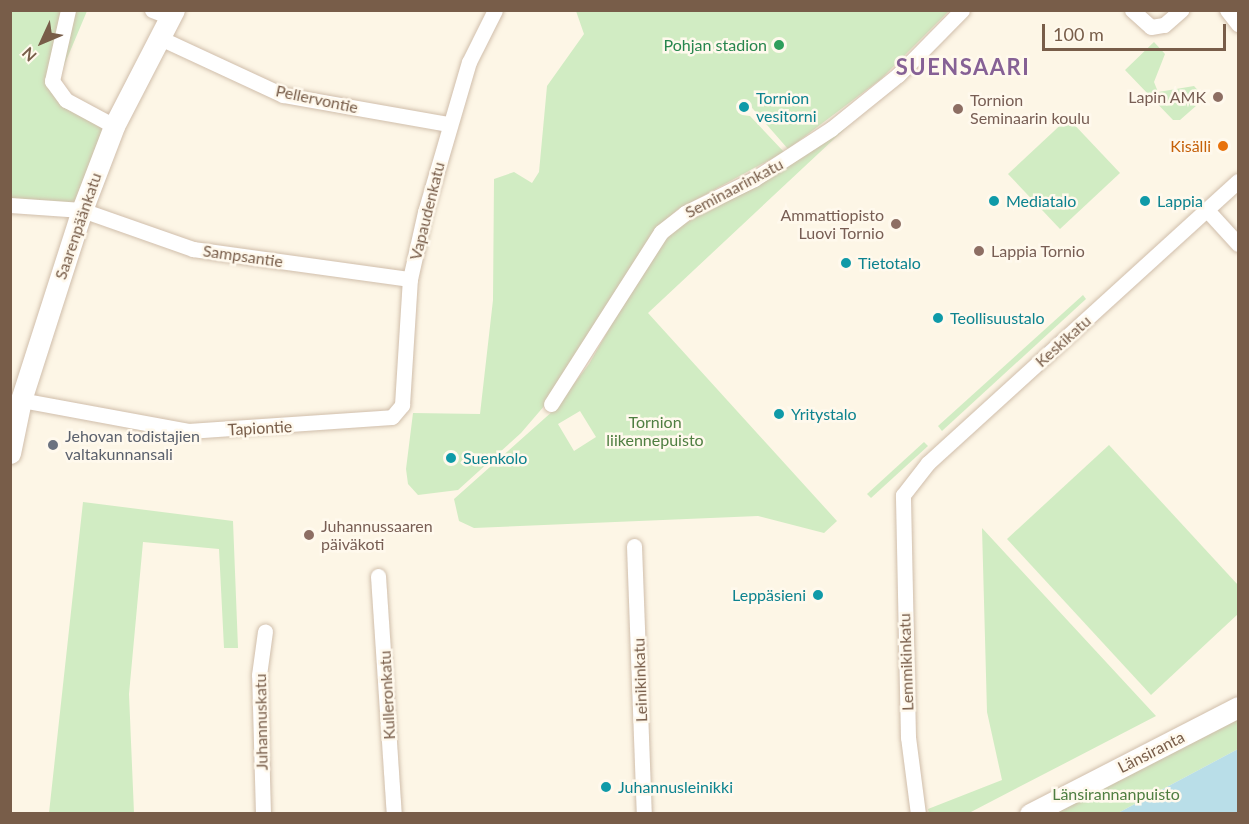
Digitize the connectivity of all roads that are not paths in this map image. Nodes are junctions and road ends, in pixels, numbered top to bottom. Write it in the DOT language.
graph roads {
  1 [pos="68,10"];
  2 [pos="495,10"];
  3 [pos="962,10"];
  4 [pos="1132,10"];
  5 [pos="1181,10"];
  6 [pos="1227,10"];
  7 [pos="166,13"];
  8 [pos="1239,24"];
  9 [pos="160,38"];
  10 [pos="448,124"];
  11 [pos="114,126"];
  12 [pos="1239,181"];
  13 [pos="10,205"];
  14 [pos="82,210"];
  15 [pos="1207,210"];
  16 [pos="1239,244"];
  17 [pos="411,279"];
  18 [pos="21,400"];
  19 [pos="551,404"];
  20 [pos="392,417"];
  21 [pos="10,453"];
  22 [pos="901,510"];
  23 [pos="634,546"];
  24 [pos="378,576"];
  25 [pos="265,632"];
  26 [pos="1239,707"];
  27 [pos="263,813"];
  28 [pos="394,813"];
  29 [pos="644,813"];
  30 [pos="918,813"];
  31 [pos="1030,813"];
  1 -- 11 [label="street"];
  2 -- 10 [label="street, Vapaudenkatu"];
  3 -- 19 [label="street, Seminaarinkatu"];
  4 -- 5 [label="street"];
  6 -- 8 [label="street"];
  7 -- 9 [label="street, Saarenpäänkatu"];
  9 -- 10 [label="street, Pellervontie"];
  9 -- 11 [label="street, Saarenpäänkatu"];
  10 -- 17 [label="street, Vapaudenkatu"];
  11 -- 14 [label="street, Saarenpäänkatu"];
  12 -- 15 [label="street, Keskikatu"];
  13 -- 14 [label="street, Sampsantie"];
  14 -- 17 [label="street, Sampsantie"];
  14 -- 18 [label="street, Saarenpäänkatu"];
  15 -- 16 [label="street"];
  15 -- 22 [label="street, Keskikatu"];
  17 -- 20 [label="street, Vapaudenkatu"];
  18 -- 20 [label="street, Tapiontie"];
  18 -- 21 [label="street, Saarenpäänkatu"];
  22 -- 30 [label="street, Lemmikinkatu"];
  23 -- 29 [label="street, Leinikinkatu"];
  24 -- 28 [label="street, Kulleronkatu"];
  25 -- 27 [label="street, Juhannuskatu"];
  26 -- 31 [label="street, Länsiranta"];
}
